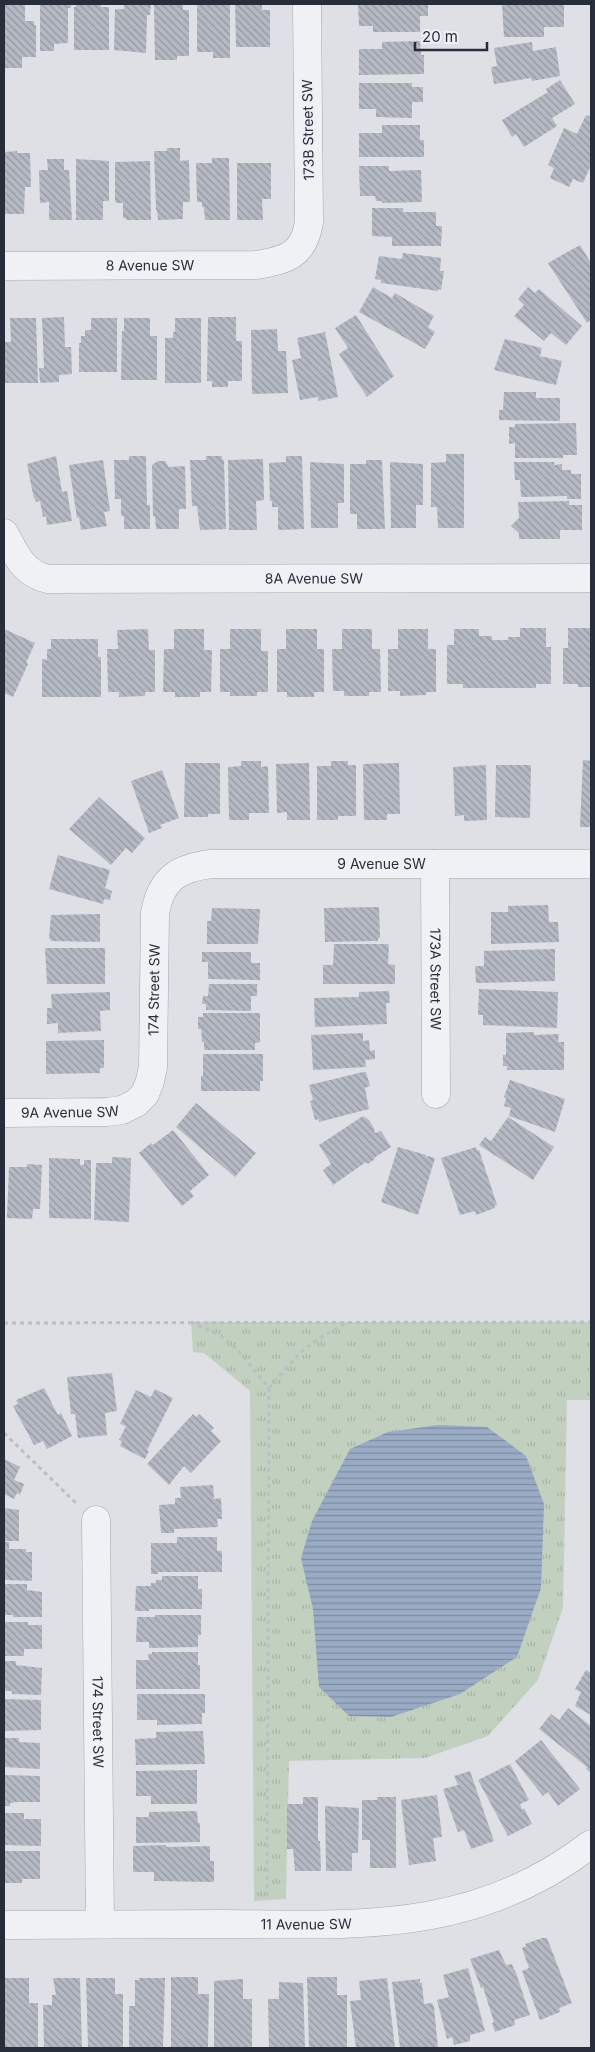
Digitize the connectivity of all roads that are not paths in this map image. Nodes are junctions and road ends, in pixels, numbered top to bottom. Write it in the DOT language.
graph roads {
  1 [pos="307,4"];
  2 [pos="295,252"];
  3 [pos="4,266"];
  4 [pos="4,533"];
  5 [pos="591,578"];
  6 [pos="435,864"];
  7 [pos="591,864"];
  8 [pos="174,876"];
  9 [pos="436,1094"];
  10 [pos="136,1103"];
  11 [pos="4,1113"];
  12 [pos="96,1520"];
  13 [pos="591,1844"];
  14 [pos="100,1924"];
  15 [pos="4,1925"];
  1 -- 2 [label="street, 173B Street SW"];
  2 -- 3 [label="street, 8 Avenue SW"];
  4 -- 5 [label="street, 8A Avenue SW"];
  6 -- 7 [label="street, 9 Avenue SW"];
  6 -- 8 [label="street, 9 Avenue SW"];
  6 -- 9 [label="street, 173A Street SW"];
  8 -- 10 [label="street, 174 Street SW"];
  10 -- 11 [label="street, 9A Avenue SW"];
  12 -- 14 [label="street, 174 Street SW"];
  13 -- 14 [label="street, 11 Avenue SW"];
  14 -- 15 [label="street, 11 Avenue SW"];
}
